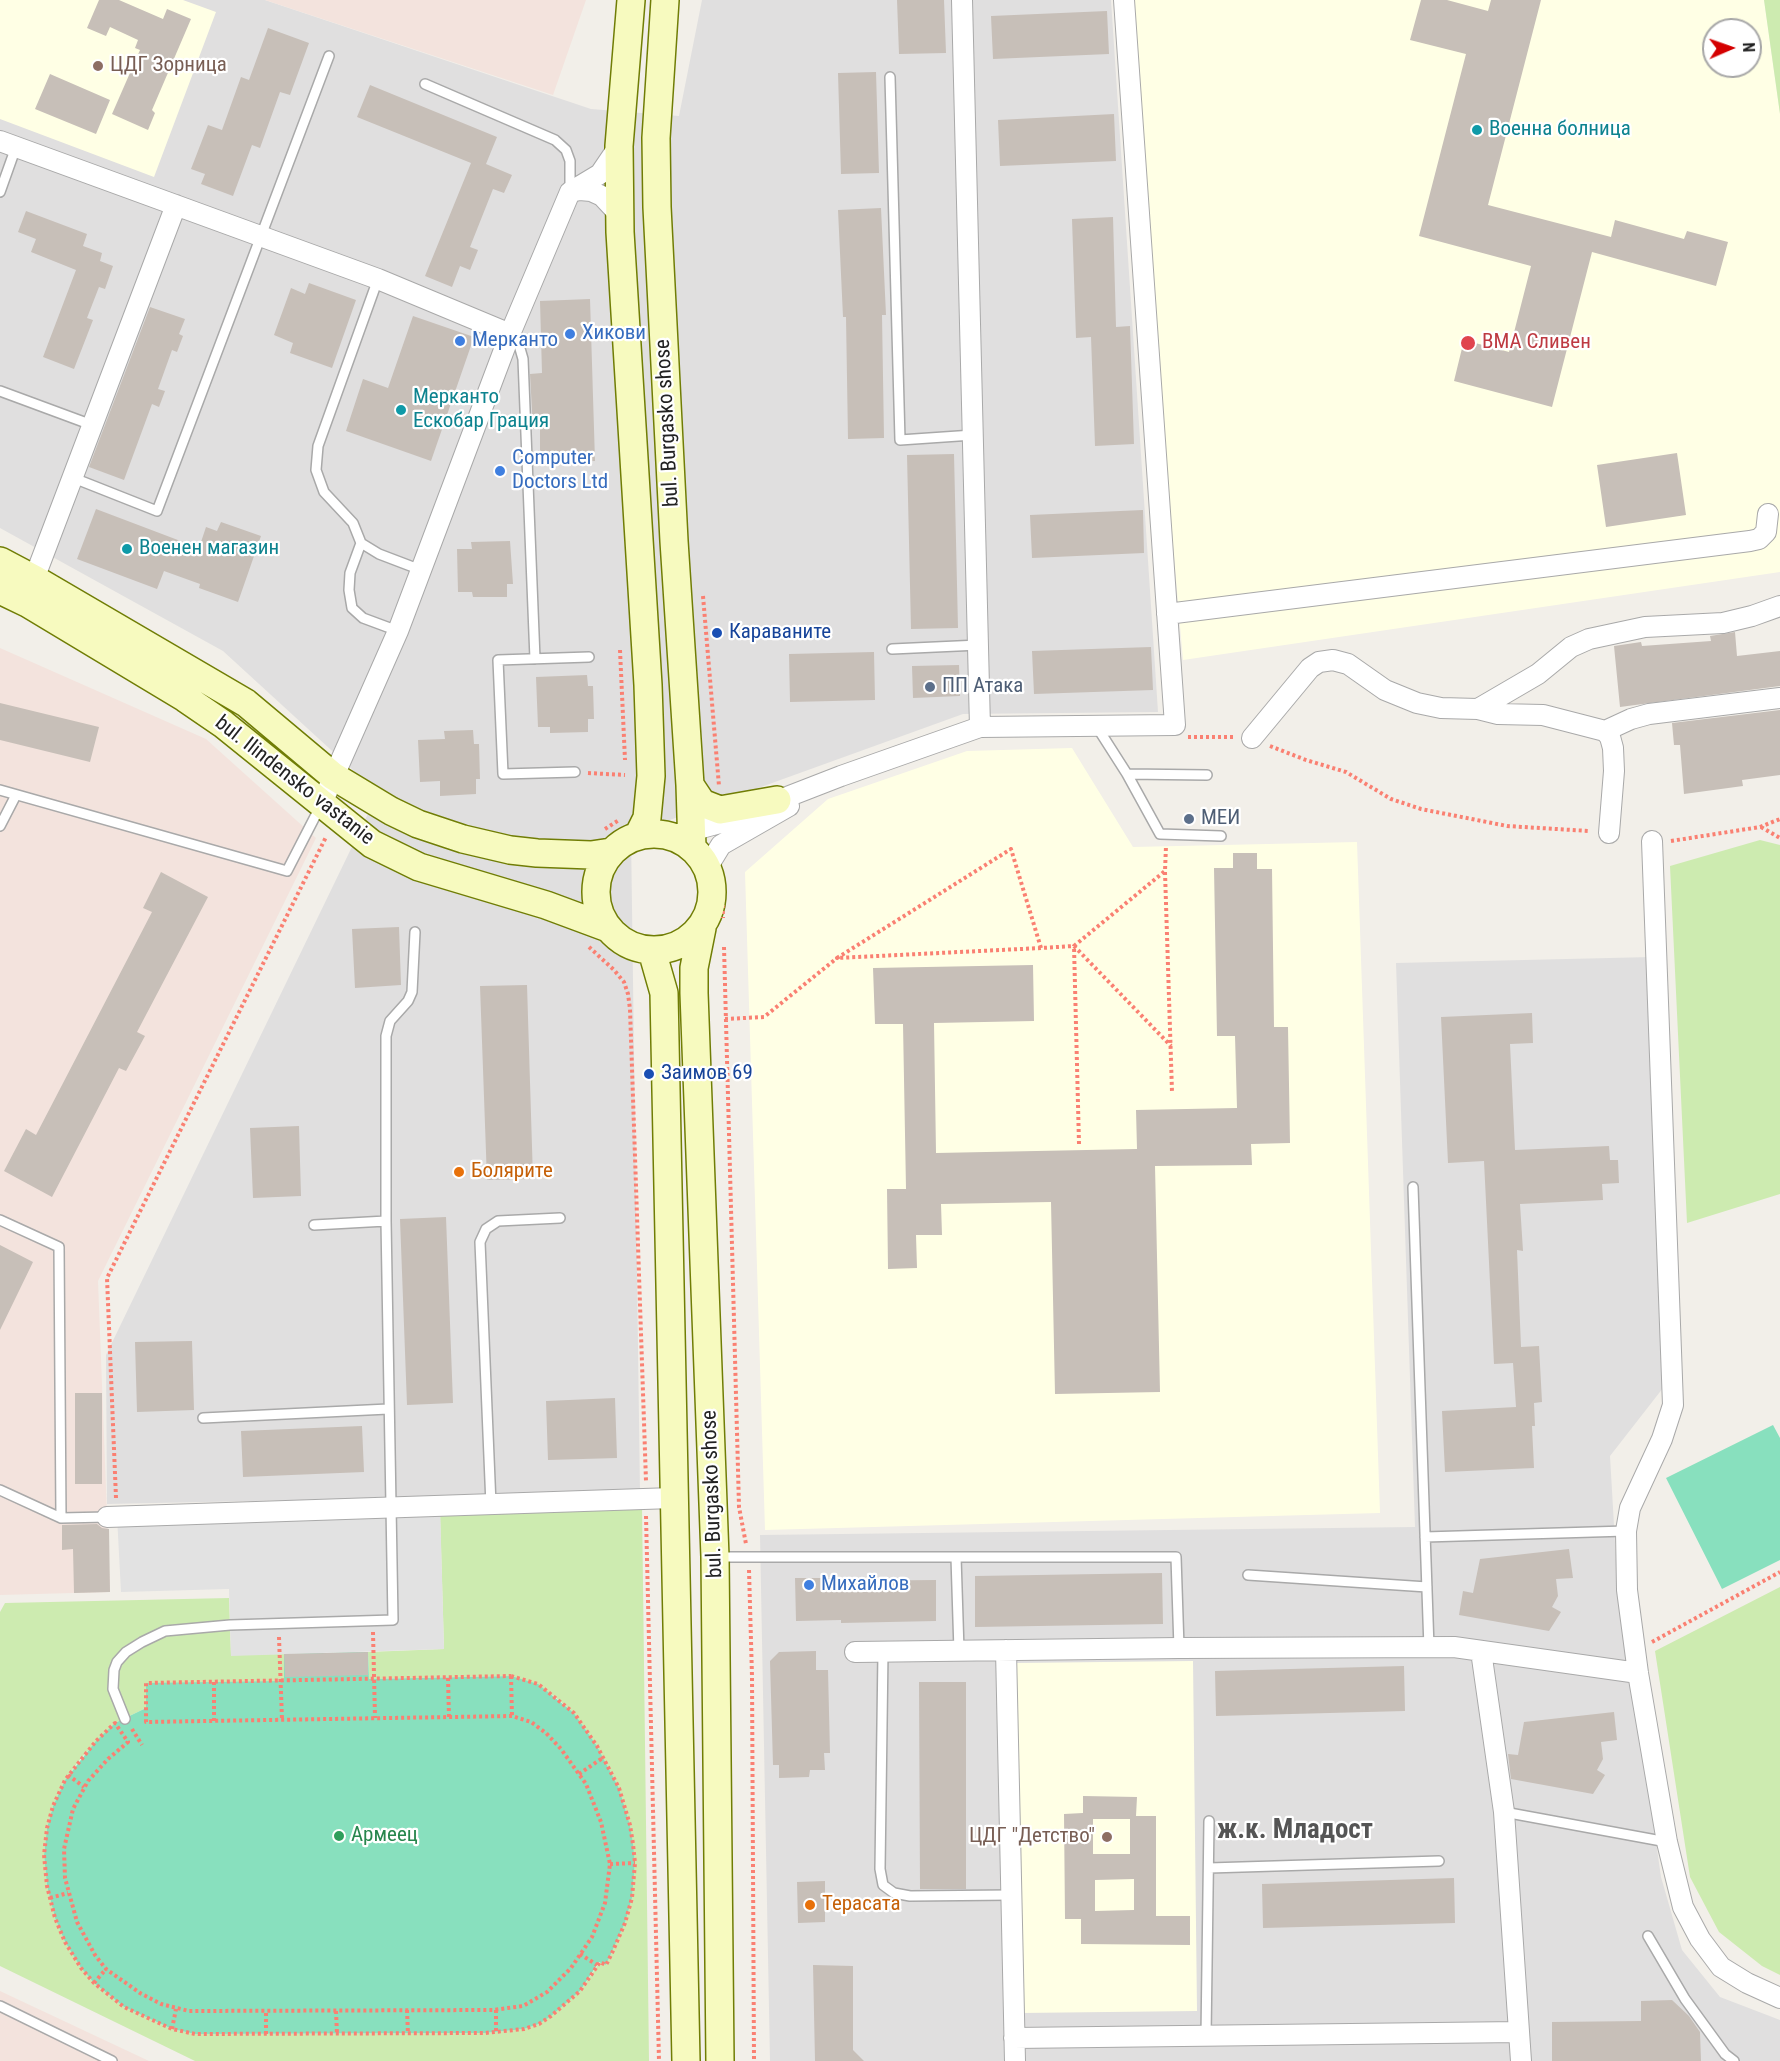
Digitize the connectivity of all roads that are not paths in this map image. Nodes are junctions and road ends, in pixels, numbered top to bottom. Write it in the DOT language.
graph roads {
  1 [pos="631,0"];
  2 [pos="665,0"];
  3 [pos="962,0"];
  4 [pos="1124,0"];
  5 [pos="329,56"];
  6 [pos="890,77"];
  7 [pos="425,84"];
  8 [pos="8,144"];
  9 [pos="619,146"];
  10 [pos="0,192"];
  11 [pos="570,192"];
  12 [pos="176,205"];
  13 [pos="620,232"];
  14 [pos="260,236"];
  15 [pos="378,279"];
  16 [pos="510,334"];
  17 [pos="0,391"];
  18 [pos="92,425"];
  19 [pos="974,435"];
  20 [pos="71,477"];
  21 [pos="1768,514"];
  22 [pos="361,543"];
  23 [pos="0,561"];
  24 [pos="421,570"];
  25 [pos="34,579"];
  26 [pos="0,590"];
  27 [pos="1780,606"];
  28 [pos="1167,614"];
  29 [pos="398,631"];
  30 [pos="979,645"];
  31 [pos="892,649"];
  32 [pos="589,657"];
  33 [pos="535,658"];
  34 [pos="1780,698"];
  35 [pos="1478,709"];
  36 [pos="980,727"];
  37 [pos="1097,727"];
  38 [pos="1605,731"];
  39 [pos="1252,738"];
  40 [pos="575,772"];
  41 [pos="1127,774"];
  42 [pos="1207,775"];
  43 [pos="841,776"];
  44 [pos="333,777"];
  45 [pos="690,785"];
  46 [pos="0,790"];
  47 [pos="16,795"];
  48 [pos="777,800"];
  49 [pos="317,812"];
  50 [pos="0,826"];
  51 [pos="632,826"];
  52 [pos="1609,833"];
  53 [pos="1221,836"];
  54 [pos="1652,841"];
  55 [pos="606,842"];
  56 [pos="690,845"];
  57 [pos="608,928"];
  58 [pos="702,928"];
  59 [pos="415,932"];
  60 [pos="652,951"];
  61 [pos="1413,1187"];
  62 [pos="560,1218"];
  63 [pos="0,1220"];
  64 [pos="386,1221"];
  65 [pos="314,1225"];
  66 [pos="388,1409"];
  67 [pos="203,1418"];
  68 [pos="0,1490"];
  69 [pos="660,1499"];
  70 [pos="491,1505"];
  71 [pos="391,1508"];
  72 [pos="112,1516"];
  73 [pos="61,1518"];
  74 [pos="1626,1531"];
  75 [pos="1425,1537"];
  76 [pos="715,1557"];
  77 [pos="956,1557"];
  78 [pos="1248,1575"];
  79 [pos="1427,1587"];
  80 [pos="1429,1647"];
  81 [pos="1179,1648"];
  82 [pos="1006,1650"];
  83 [pos="959,1651"];
  84 [pos="1481,1651"];
  85 [pos="855,1652"];
  86 [pos="883,1652"];
  87 [pos="1638,1673"];
  88 [pos="125,1719"];
  89 [pos="1504,1812"];
  90 [pos="1209,1821"];
  91 [pos="1667,1842"];
  92 [pos="1439,1861"];
  93 [pos="1209,1868"];
  94 [pos="1011,1895"];
  95 [pos="1648,1936"];
  96 [pos="1780,1998"];
  97 [pos="0,2006"];
  98 [pos="1520,2032"];
  99 [pos="1206,2036"];
  100 [pos="1014,2038"];
  101 [pos="112,2061"];
  102 [pos="686,2061"];
  103 [pos="720,2061"];
  104 [pos="1015,2061"];
  105 [pos="1521,2061"];
  106 [pos="1734,2061"];
  1 -- 9 [label="main road, bul. Burgasko shose"];
  2 -- 45 [label="main road, bul. Burgasko shose"];
  3 -- 19 [label="street"];
  4 -- 28 [label="street"];
  5 -- 14 [label="lane"];
  6 -- 19 [label="lane"];
  7 -- 11 [label="lane"];
  8 -- 10 [label="lane"];
  8 -- 12 [label="street"];
  9 -- 11 [label="street"];
  9 -- 13 [label="main road, bul. Burgasko shose"];
  11 -- 13 [label="street"];
  11 -- 16 [label="street"];
  12 -- 14 [label="street"];
  12 -- 18 [label="street"];
  13 -- 51 [label="main road, bul. Burgasko shose"];
  14 -- 15 [label="street"];
  14 -- 20 [label="lane"];
  15 -- 16 [label="street"];
  15 -- 22 [label="lane"];
  16 -- 24 [label="street"];
  16 -- 33 [label="lane"];
  17 -- 18 [label="lane"];
  18 -- 20 [label="street"];
  19 -- 30 [label="street"];
  20 -- 25 [label="street"];
  21 -- 28 [label="street"];
  22 -- 24 [label="lane"];
  22 -- 29 [label="lane"];
  23 -- 25 [label="main road, bul. Ilindensko vastanie"];
  24 -- 29 [label="street"];
  25 -- 44 [label="main road, bul. Ilindensko vastanie"];
  26 -- 49 [label="main road, bul. Ilindensko vastanie"];
  27 -- 35 [label="street"];
  28 -- 37 [label="street"];
  29 -- 44 [label="street"];
  30 -- 31 [label="lane"];
  30 -- 36 [label="street"];
  32 -- 33 [label="lane"];
  33 -- 40 [label="lane"];
  34 -- 38 [label="street"];
  35 -- 38 [label="street"];
  35 -- 39 [label="street"];
  36 -- 37 [label="street"];
  36 -- 43 [label="street"];
  37 -- 41 [label="lane"];
  38 -- 52 [label="street"];
  41 -- 42 [label="lane"];
  41 -- 53 [label="lane"];
  43 -- 48 [label="street"];
  43 -- 56 [label="street"];
  44 -- 49 [label="street"];
  44 -- 55 [label="main road, bul. Ilindensko vastanie"];
  45 -- 48 [label="main road"];
  45 -- 56 [label="main road, bul. Burgasko shose"];
  46 -- 47 [label="lane"];
  47 -- 49 [label="lane"];
  47 -- 50 [label="lane"];
  48 -- 56 [label="street"];
  49 -- 57 [label="main road, bul. Ilindensko vastanie"];
  51 -- 55 [label="main road"];
  51 -- 56 [label="main road"];
  54 -- 74 [label="street"];
  55 -- 57 [label="main road"];
  56 -- 58 [label="main road"];
  57 -- 60 [label="main road"];
  58 -- 60 [label="main road"];
  58 -- 76 [label="main road, bul. Burgasko shose"];
  59 -- 64 [label="lane"];
  60 -- 69 [label="main road, bul. Burgasko shose"];
  61 -- 75 [label="lane"];
  62 -- 70 [label="lane"];
  63 -- 73 [label="lane"];
  64 -- 65 [label="lane"];
  64 -- 66 [label="lane"];
  66 -- 67 [label="lane"];
  66 -- 71 [label="lane"];
  68 -- 73 [label="lane"];
  69 -- 70 [label="street"];
  69 -- 102 [label="main road, bul. Burgasko shose"];
  70 -- 71 [label="street"];
  71 -- 72 [label="street"];
  71 -- 88 [label="lane"];
  72 -- 73 [label="lane"];
  74 -- 75 [label="lane"];
  74 -- 87 [label="street"];
  75 -- 79 [label="lane"];
  76 -- 77 [label="lane"];
  76 -- 103 [label="main road, bul. Burgasko shose"];
  77 -- 81 [label="lane"];
  77 -- 83 [label="lane"];
  78 -- 79 [label="lane"];
  79 -- 80 [label="lane"];
  80 -- 81 [label="street"];
  80 -- 84 [label="street"];
  81 -- 82 [label="street"];
  82 -- 83 [label="street"];
  82 -- 94 [label="street"];
  83 -- 86 [label="street"];
  84 -- 87 [label="street"];
  84 -- 89 [label="street"];
  85 -- 86 [label="street"];
  86 -- 94 [label="lane"];
  87 -- 91 [label="street"];
  89 -- 91 [label="lane"];
  89 -- 98 [label="street"];
  90 -- 93 [label="lane"];
  91 -- 96 [label="street"];
  92 -- 93 [label="lane"];
  93 -- 99 [label="lane"];
  94 -- 100 [label="street"];
  95 -- 106 [label="lane"];
  97 -- 101 [label="lane"];
  98 -- 99 [label="street"];
  98 -- 105 [label="street"];
  99 -- 100 [label="street"];
  100 -- 104 [label="street"];
}
